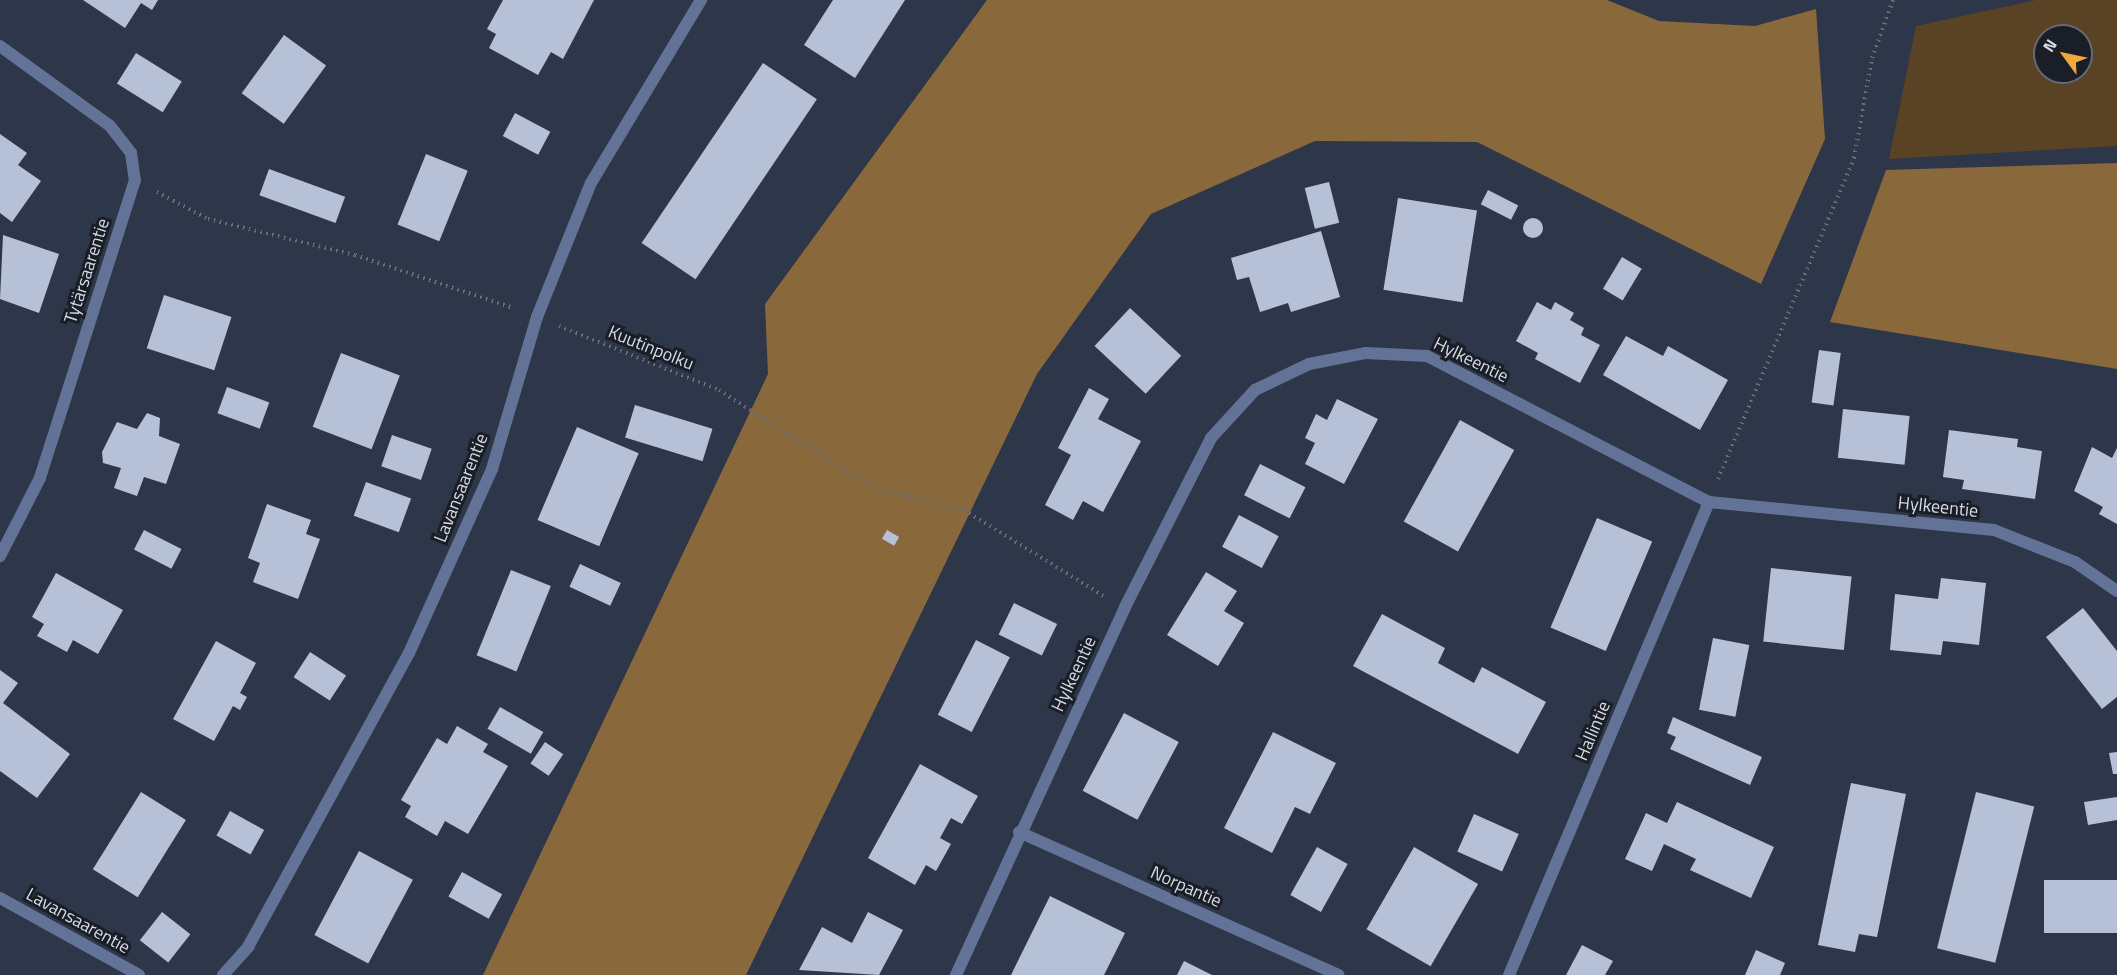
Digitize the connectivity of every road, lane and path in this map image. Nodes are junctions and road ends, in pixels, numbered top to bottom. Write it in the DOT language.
graph roads {
  1 [pos="701,0"];
  2 [pos="1893,0"];
  3 [pos="0,46"];
  4 [pos="135,180"];
  5 [pos="537,317"];
  6 [pos="1709,502"];
  7 [pos="0,556"];
  8 [pos="2117,591"];
  9 [pos="1125,607"];
  10 [pos="1019,832"];
  11 [pos="0,898"];
  12 [pos="139,975"];
  13 [pos="223,975"];
  14 [pos="956,975"];
  15 [pos="1338,975"];
  16 [pos="1509,975"];
  1 -- 5 [label="street, Lavansaarentie"];
  2 -- 6 [label="path"];
  3 -- 4 [label="street, Tytärsaarentie"];
  4 -- 5 [label="path, Kuutinpolku"];
  4 -- 7 [label="street, Tytärsaarentie"];
  5 -- 9 [label="path, Kuutinpolku"];
  5 -- 13 [label="street, Lavansaarentie"];
  6 -- 8 [label="street, Hylkeentie"];
  6 -- 9 [label="street, Hylkeentie"];
  6 -- 16 [label="street, Hallintie"];
  9 -- 10 [label="street, Hylkeentie"];
  10 -- 14 [label="street, Hylkeentie"];
  10 -- 15 [label="street, Norpantie"];
  11 -- 12 [label="street, Lavansaarentie"];
}
